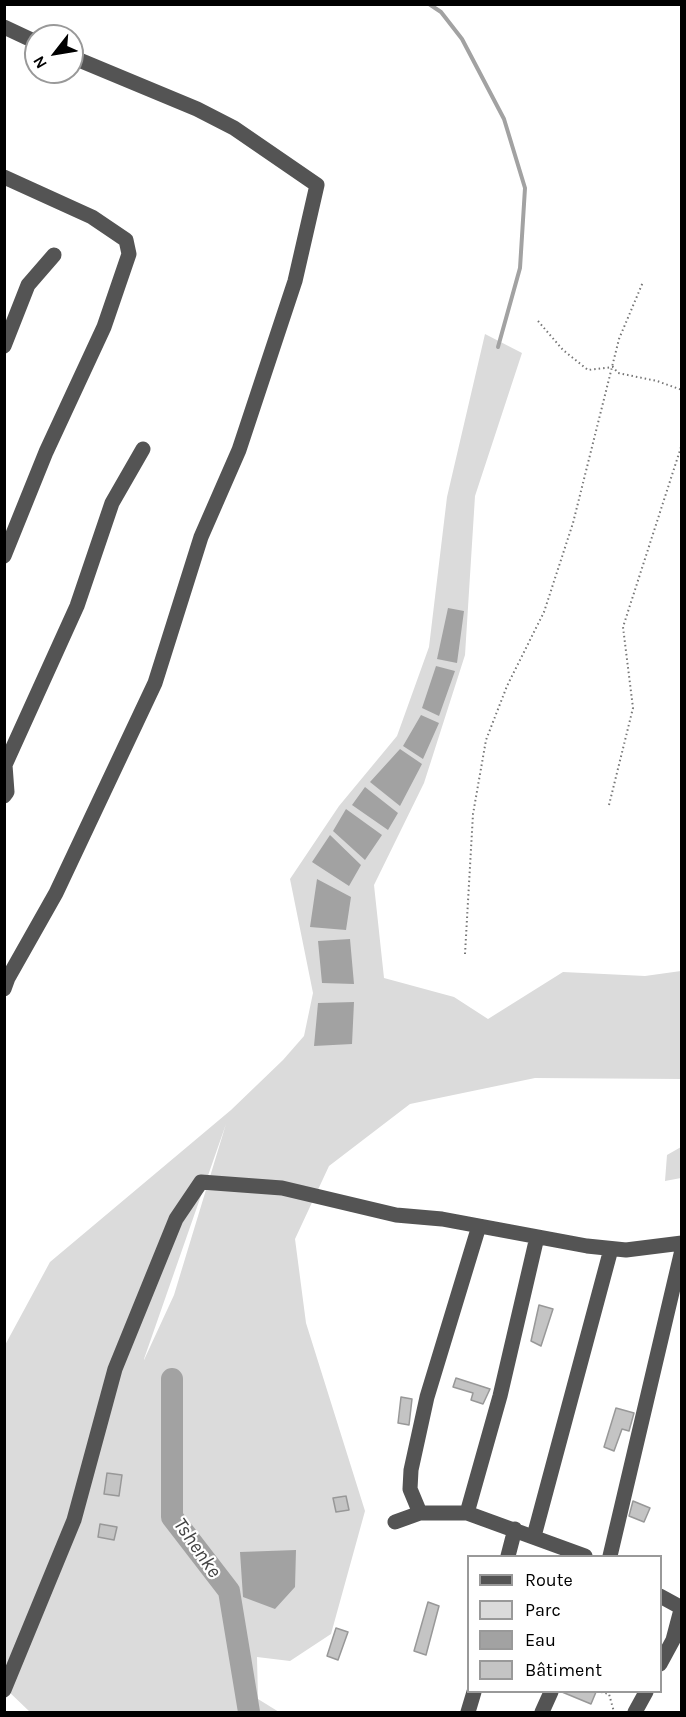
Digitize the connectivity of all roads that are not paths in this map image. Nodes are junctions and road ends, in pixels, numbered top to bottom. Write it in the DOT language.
graph roads {
  1 [pos="4,27"];
  2 [pos="24,36"];
  3 [pos="84,62"];
  4 [pos="4,177"];
  5 [pos="54,255"];
  6 [pos="4,346"];
  7 [pos="143,449"];
  8 [pos="4,556"];
  9 [pos="4,796"];
  10 [pos="4,989"];
  11 [pos="479,1226"];
  12 [pos="537,1237"];
  13 [pos="681,1243"];
  14 [pos="611,1249"];
  15 [pos="681,1250"];
  16 [pos="420,1513"];
  17 [pos="467,1514"];
  18 [pos="395,1522"];
  19 [pos="515,1529"];
  20 [pos="534,1536"];
  21 [pos="508,1555"];
  22 [pos="580,1555"];
  23 [pos="610,1555"];
  24 [pos="662,1597"];
  25 [pos="681,1607"];
  26 [pos="662,1660"];
  27 [pos="4,1690"];
  28 [pos="474,1693"];
  29 [pos="551,1693"];
  30 [pos="645,1693"];
  31 [pos="468,1713"];
  32 [pos="542,1713"];
  33 [pos="635,1713"];
  1 -- 2 [label="street"];
  3 -- 10 [label="street"];
  4 -- 8 [label="street"];
  5 -- 6 [label="street"];
  7 -- 9 [label="street"];
  11 -- 12 [label="street"];
  11 -- 16 [label="street"];
  11 -- 27 [label="street"];
  12 -- 14 [label="street"];
  12 -- 17 [label="street"];
  13 -- 14 [label="street"];
  14 -- 20 [label="street"];
  15 -- 23 [label="street"];
  16 -- 17 [label="street"];
  16 -- 18 [label="street"];
  17 -- 19 [label="street"];
  19 -- 20 [label="street"];
  19 -- 21 [label="street"];
  20 -- 22 [label="street"];
  24 -- 25 [label="street"];
  25 -- 26 [label="street"];
  28 -- 31 [label="street"];
  29 -- 32 [label="street"];
  30 -- 33 [label="street"];
}
